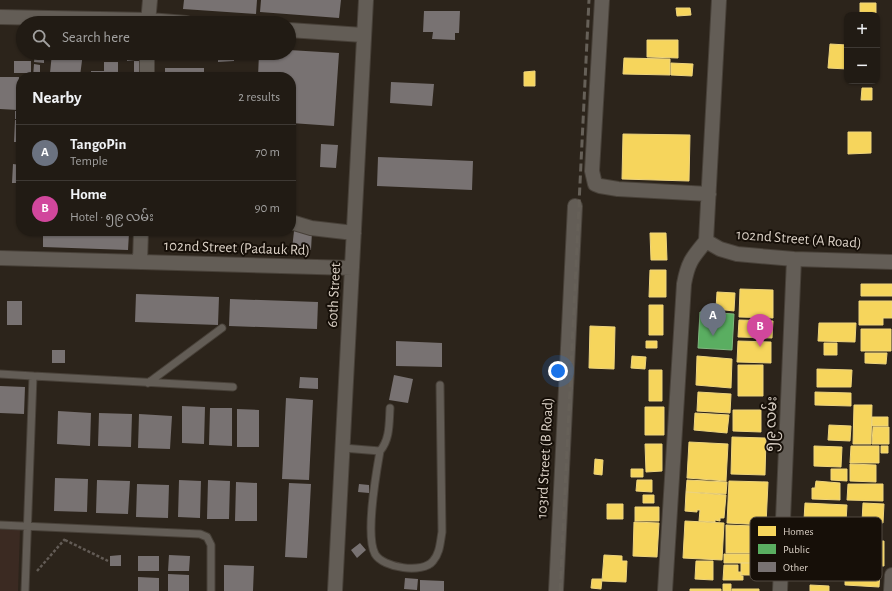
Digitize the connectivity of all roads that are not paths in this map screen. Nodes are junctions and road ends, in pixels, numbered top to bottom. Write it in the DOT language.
graph roads {
  1 [pos="150,0"];
  2 [pos="366,0"];
  3 [pos="602,0"];
  4 [pos="718,0"];
  5 [pos="149,16"];
  6 [pos="0,17"];
  7 [pos="16,18"];
  8 [pos="296,30"];
  9 [pos="363,35"];
  10 [pos="147,60"];
  11 [pos="147,72"];
  12 [pos="709,194"];
  13 [pos="575,206"];
  14 [pos="296,223"];
  15 [pos="354,233"];
  16 [pos="141,236"];
  17 [pos="706,241"];
  18 [pos="0,258"];
  19 [pos="794,258"];
  20 [pos="140,262"];
  21 [pos="892,262"];
  22 [pos="352,268"];
  23 [pos="222,328"];
  24 [pos="0,374"];
  25 [pos="33,376"];
  26 [pos="148,383"];
  27 [pos="440,386"];
  28 [pos="233,387"];
  29 [pos="390,408"];
  30 [pos="343,448"];
  31 [pos="380,451"];
  32 [pos="783,517"];
  33 [pos="0,525"];
  34 [pos="27,526"];
  35 [pos="892,575"];
  36 [pos="780,581"];
  37 [pos="212,590"];
  38 [pos="25,591"];
  39 [pos="335,591"];
  40 [pos="556,591"];
  41 [pos="665,591"];
  42 [pos="780,591"];
  43 [pos="891,591"];
  1 -- 5 [label="street"];
  2 -- 9 [label="street, 60th Street"];
  3 -- 12 [label="street"];
  4 -- 12 [label="street"];
  6 -- 7 [label="street"];
  8 -- 9 [label="street"];
  9 -- 15 [label="street, 60th Street"];
  10 -- 11 [label="street"];
  12 -- 17 [label="street"];
  13 -- 40 [label="street, 103rd Street (B Road)"];
  14 -- 15 [label="street"];
  15 -- 22 [label="street, 60th Street"];
  16 -- 20 [label="street"];
  17 -- 19 [label="street, 102nd Street (A Road)"];
  17 -- 41 [label="street"];
  18 -- 20 [label="street, 102nd Street (Padauk Rd)"];
  19 -- 21 [label="street, 102nd Street (A Road)"];
  19 -- 32 [label="street, ၅၉ လမ်း"];
  20 -- 22 [label="street, 102nd Street (Padauk Rd)"];
  22 -- 30 [label="street, 60th Street"];
  23 -- 26 [label="lane"];
  24 -- 25 [label="lane"];
  25 -- 26 [label="lane"];
  25 -- 34 [label="lane"];
  26 -- 28 [label="lane"];
  27 -- 31 [label="lane"];
  29 -- 31 [label="lane"];
  30 -- 31 [label="lane"];
  30 -- 39 [label="street, 60th Street"];
  33 -- 34 [label="lane"];
  34 -- 37 [label="lane"];
  34 -- 38 [label="lane"];
  35 -- 43 [label="street"];
  36 -- 42 [label="street, ၅၉ လမ်း"];
}
